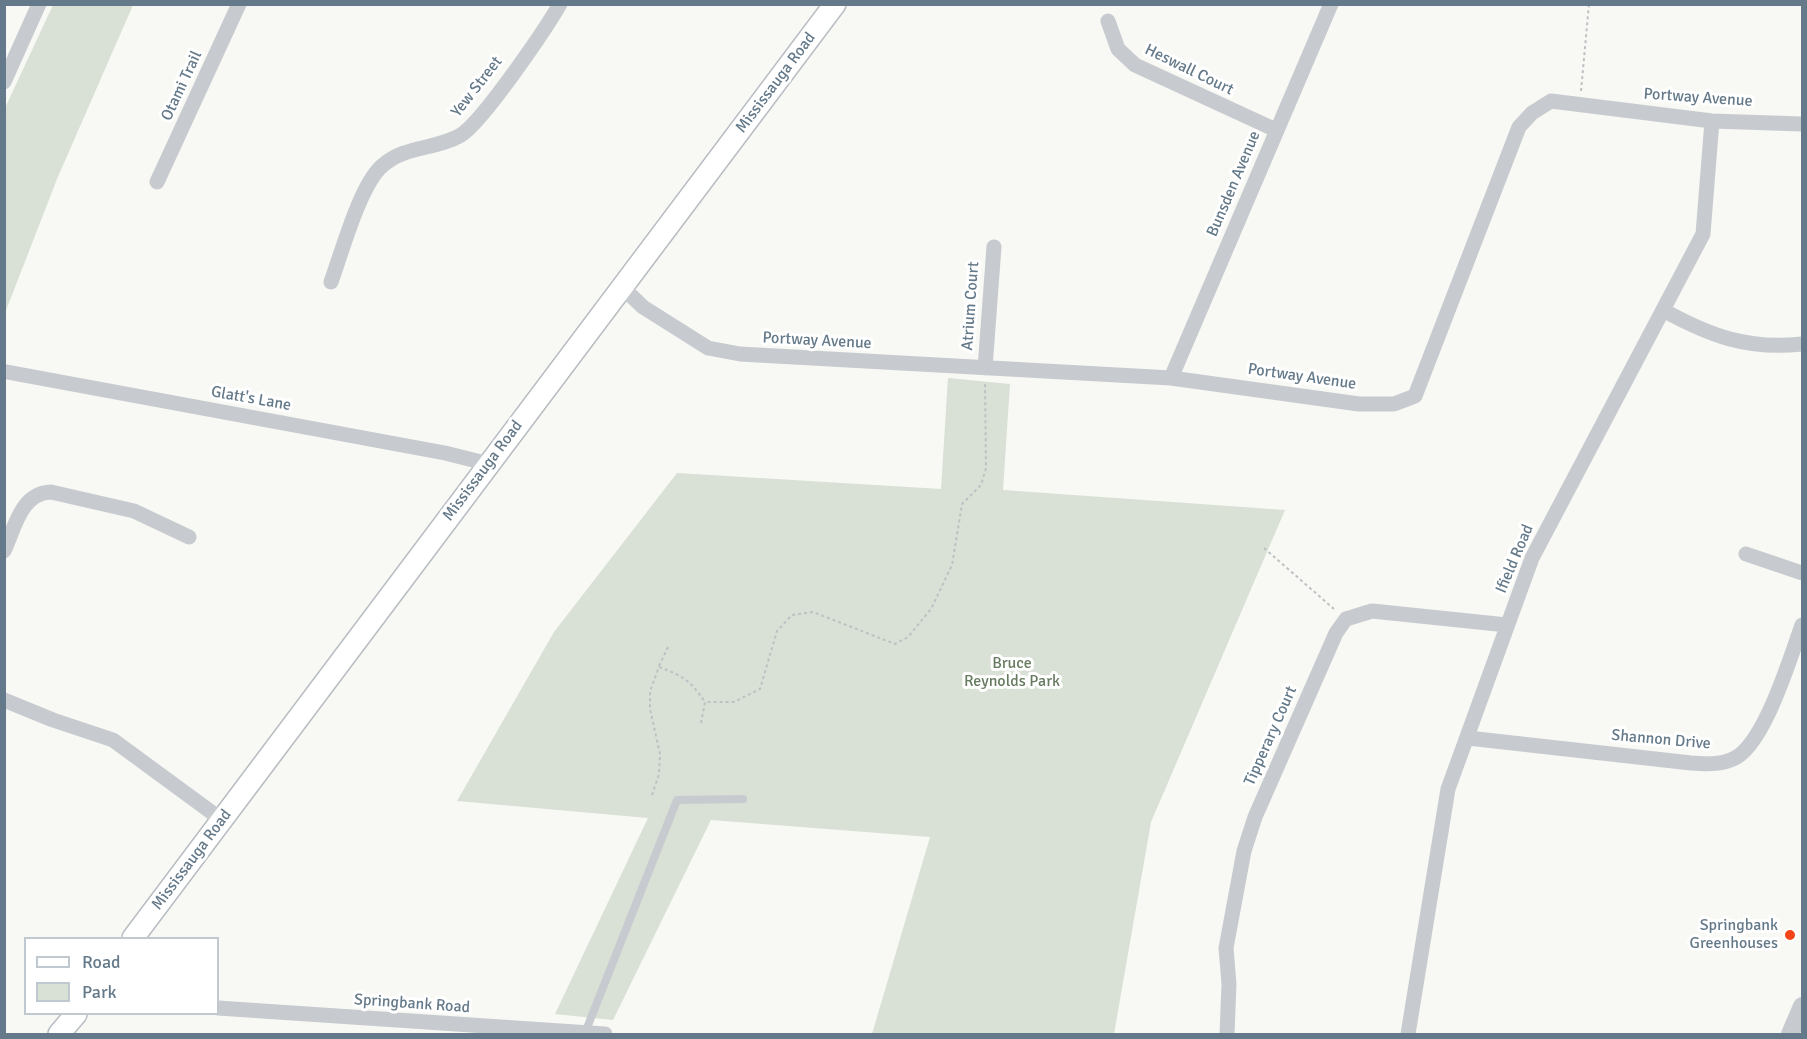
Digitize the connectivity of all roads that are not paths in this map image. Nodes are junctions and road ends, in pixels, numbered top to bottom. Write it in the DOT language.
graph roads {
  1 [pos="39,4"];
  2 [pos="239,4"];
  3 [pos="560,4"];
  4 [pos="835,4"];
  5 [pos="1331,4"];
  6 [pos="1108,21"];
  7 [pos="4,82"];
  8 [pos="1712,121"];
  9 [pos="1803,124"];
  10 [pos="1276,130"];
  11 [pos="157,182"];
  12 [pos="994,247"];
  13 [pos="331,282"];
  14 [pos="622,287"];
  15 [pos="1663,310"];
  16 [pos="1803,345"];
  17 [pos="985,368"];
  18 [pos="7,372"];
  19 [pos="1171,378"];
  20 [pos="489,464"];
  21 [pos="189,537"];
  22 [pos="4,550"];
  23 [pos="1746,554"];
  24 [pos="1803,573"];
  25 [pos="1507,625"];
  26 [pos="1803,625"];
  27 [pos="4,700"];
  28 [pos="1468,738"];
  29 [pos="743,799"];
  30 [pos="222,820"];
  31 [pos="134,937"];
  32 [pos="1803,1006"];
  33 [pos="219,1008"];
  34 [pos="75,1015"];
  35 [pos="585,1033"];
  36 [pos="59,1035"];
  37 [pos="605,1035"];
  38 [pos="1227,1035"];
  39 [pos="1408,1035"];
  40 [pos="1790,1035"];
  1 -- 7 [label="street"];
  2 -- 11 [label="street, Otami Trail"];
  3 -- 13 [label="street, Yew Street"];
  4 -- 14 [label="main road, Mississauga Road"];
  5 -- 10 [label="street, Bunsden Avenue"];
  6 -- 10 [label="street, Heswall Court"];
  8 -- 9 [label="street, Portway Avenue"];
  8 -- 15 [label="street, Ifield Road"];
  8 -- 19 [label="street, Portway Avenue"];
  10 -- 19 [label="street, Bunsden Avenue"];
  12 -- 17 [label="street, Atrium Court"];
  14 -- 17 [label="street, Portway Avenue"];
  14 -- 20 [label="main road, Mississauga Road"];
  15 -- 16 [label="street"];
  15 -- 25 [label="street, Ifield Road"];
  17 -- 19 [label="street, Portway Avenue"];
  18 -- 20 [label="street, Glatt's Lane"];
  20 -- 30 [label="main road, Mississauga Road"];
  21 -- 22 [label="street"];
  23 -- 24 [label="street"];
  25 -- 28 [label="street, Ifield Road"];
  25 -- 38 [label="street, Tipperary Court"];
  26 -- 28 [label="street, Shannon Drive"];
  27 -- 30 [label="street"];
  28 -- 39 [label="street, Ifield Road"];
  29 -- 35 [label="lane"];
  30 -- 31 [label="main road, Mississauga Road"];
  32 -- 40 [label="street"];
  33 -- 35 [label="street, Springbank Road"];
  34 -- 36 [label="main road"];
  35 -- 37 [label="street, Springbank Road"];
}
